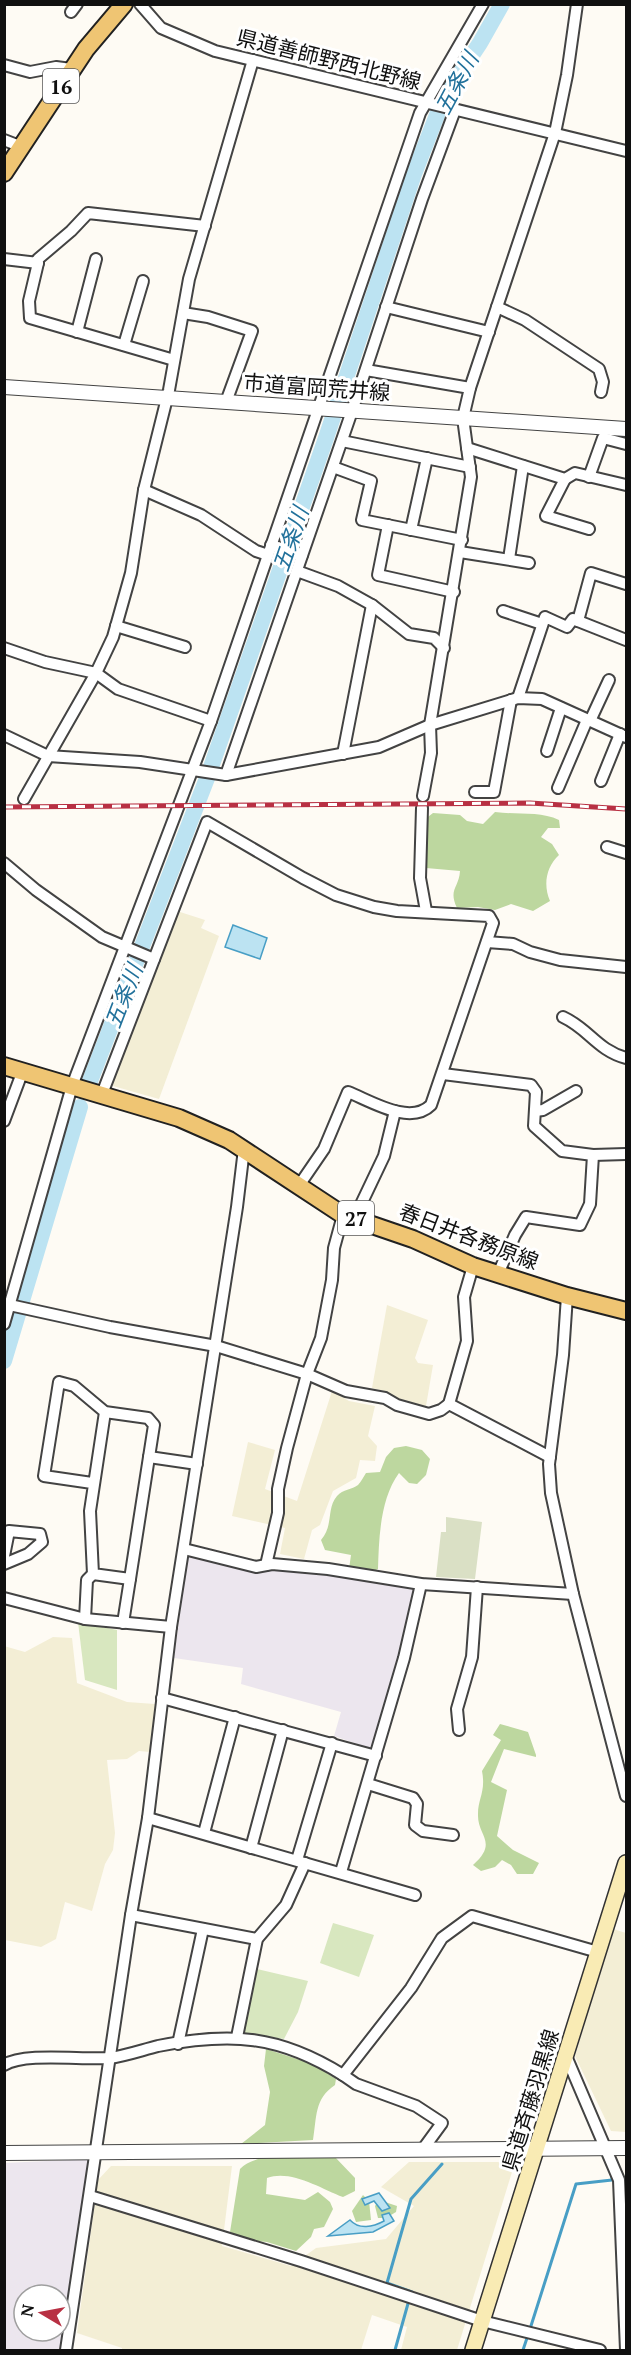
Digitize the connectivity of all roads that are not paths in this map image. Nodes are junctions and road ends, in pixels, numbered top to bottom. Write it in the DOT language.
graph roads {
  1 [pos="124,4"];
  2 [pos="140,4"];
  3 [pos="483,4"];
  4 [pos="577,4"];
  5 [pos="253,60"];
  6 [pos="4,65"];
  7 [pos="71,69"];
  8 [pos="424,103"];
  9 [pos="455,110"];
  10 [pos="555,133"];
  11 [pos="4,140"];
  12 [pos="22,147"];
  13 [pos="627,151"];
  14 [pos="4,173"];
  15 [pos="204,226"];
  16 [pos="4,259"];
  17 [pos="96,259"];
  18 [pos="38,263"];
  19 [pos="143,280"];
  20 [pos="386,307"];
  21 [pos="497,307"];
  22 [pos="183,313"];
  23 [pos="77,332"];
  24 [pos="489,332"];
  25 [pos="124,345"];
  26 [pos="174,360"];
  27 [pos="366,370"];
  28 [pos="4,387"];
  29 [pos="470,388"];
  30 [pos="601,392"];
  31 [pos="166,398"];
  32 [pos="226,402"];
  33 [pos="319,409"];
  34 [pos="352,411"];
  35 [pos="463,418"];
  36 [pos="627,429"];
  37 [pos="603,433"];
  38 [pos="342,441"];
  39 [pos="627,444"];
  40 [pos="467,448"];
  41 [pos="427,458"];
  42 [pos="333,466"];
  43 [pos="470,466"];
  44 [pos="523,466"];
  45 [pos="589,477"];
  46 [pos="565,479"];
  47 [pos="627,485"];
  48 [pos="144,490"];
  49 [pos="388,525"];
  50 [pos="590,529"];
  51 [pos="411,530"];
  52 [pos="462,540"];
  53 [pos="270,550"];
  54 [pos="460,552"];
  55 [pos="302,555"];
  56 [pos="509,559"];
  57 [pos="529,563"];
  58 [pos="297,571"];
  59 [pos="627,584"];
  60 [pos="454,592"];
  61 [pos="372,605"];
  62 [pos="503,611"];
  63 [pos="578,621"];
  64 [pos="542,624"];
  65 [pos="116,626"];
  66 [pos="627,640"];
  67 [pos="185,646"];
  68 [pos="4,648"];
  69 [pos="444,648"];
  70 [pos="96,673"];
  71 [pos="609,680"];
  72 [pos="514,699"];
  73 [pos="561,708"];
  74 [pos="589,720"];
  75 [pos="211,721"];
  76 [pos="430,725"];
  77 [pos="4,735"];
  78 [pos="623,735"];
  79 [pos="547,751"];
  80 [pos="343,754"];
  81 [pos="48,756"];
  82 [pos="194,770"];
  83 [pos="224,775"];
  84 [pos="601,781"];
  85 [pos="558,788"];
  86 [pos="475,792"];
  87 [pos="423,796"];
  88 [pos="24,799"];
  89 [pos="422,808"];
  90 [pos="607,847"];
  91 [pos="627,853"];
  92 [pos="4,863"];
  93 [pos="426,911"];
  94 [pos="488,942"];
  95 [pos="126,948"];
  96 [pos="154,959"];
  97 [pos="627,967"];
  98 [pos="563,1017"];
  99 [pos="627,1058"];
  100 [pos="4,1066"];
  101 [pos="22,1073"];
  102 [pos="443,1074"];
  103 [pos="72,1086"];
  104 [pos="576,1091"];
  105 [pos="102,1094"];
  106 [pos="395,1111"];
  107 [pos="535,1111"];
  108 [pos="4,1121"];
  109 [pos="244,1149"];
  110 [pos="627,1154"];
  111 [pos="594,1155"];
  112 [pos="298,1187"];
  113 [pos="349,1216"];
  114 [pos="473,1266"];
  115 [pos="498,1274"];
  116 [pos="567,1296"];
  117 [pos="7,1304"];
  118 [pos="627,1311"];
  119 [pos="4,1324"];
  120 [pos="216,1346"];
  121 [pos="308,1374"];
  122 [pos="449,1404"];
  123 [pos="105,1412"];
  124 [pos="149,1457"];
  125 [pos="550,1457"];
  126 [pos="197,1464"];
  127 [pos="92,1484"];
  128 [pos="184,1549"];
  129 [pos="4,1556"];
  130 [pos="4,1564"];
  131 [pos="266,1565"];
  132 [pos="93,1574"];
  133 [pos="130,1578"];
  134 [pos="421,1584"];
  135 [pos="477,1587"];
  136 [pos="573,1594"];
  137 [pos="4,1598"];
  138 [pos="85,1619"];
  139 [pos="123,1623"];
  140 [pos="171,1627"];
  141 [pos="162,1698"];
  142 [pos="235,1716"];
  143 [pos="283,1730"];
  144 [pos="459,1730"];
  145 [pos="332,1743"];
  146 [pos="376,1756"];
  147 [pos="368,1784"];
  148 [pos="627,1796"];
  149 [pos="148,1818"];
  150 [pos="204,1833"];
  151 [pos="453,1835"];
  152 [pos="251,1848"];
  153 [pos="301,1861"];
  154 [pos="627,1863"];
  155 [pos="341,1872"];
  156 [pos="622,1893"];
  157 [pos="415,1894"];
  158 [pos="131,1915"];
  159 [pos="203,1929"];
  160 [pos="257,1939"];
  161 [pos="598,1952"];
  162 [pos="237,2037"];
  163 [pos="178,2044"];
  164 [pos="566,2056"];
  165 [pos="111,2058"];
  166 [pos="4,2065"];
  167 [pos="343,2075"];
  168 [pos="537,2148"];
  169 [pos="607,2148"];
  170 [pos="627,2148"];
  171 [pos="423,2149"];
  172 [pos="4,2153"];
  173 [pos="97,2154"];
  174 [pos="90,2196"];
  175 [pos="482,2321"];
  176 [pos="66,2350"];
  177 [pos="473,2350"];
  178 [pos="600,2350"];
  179 [pos="626,2350"];
  1 -- 7 [label="main road, 16"];
  2 -- 5 [label="street, 県道善師野西北野線"];
  3 -- 8 [label="street"];
  4 -- 10 [label="street"];
  5 -- 8 [label="street, 県道善師野西北野線"];
  5 -- 15 [label="street"];
  6 -- 7 [label="street"];
  7 -- 12 [label="main road, 16"];
  8 -- 9 [label="street, 県道善師野西北野線"];
  8 -- 33 [label="street"];
  9 -- 10 [label="street, 県道善師野西北野線"];
  9 -- 20 [label="street"];
  10 -- 13 [label="street, 県道善師野西北野線"];
  10 -- 21 [label="street"];
  11 -- 12 [label="street"];
  12 -- 14 [label="main road, 16"];
  15 -- 18 [label="street"];
  15 -- 22 [label="street"];
  16 -- 18 [label="street"];
  17 -- 23 [label="street"];
  18 -- 23 [label="street"];
  19 -- 25 [label="street"];
  20 -- 24 [label="street"];
  20 -- 27 [label="street"];
  21 -- 24 [label="street"];
  21 -- 30 [label="street"];
  22 -- 26 [label="street"];
  22 -- 32 [label="street"];
  23 -- 25 [label="street"];
  24 -- 29 [label="street"];
  25 -- 26 [label="street"];
  26 -- 31 [label="street"];
  27 -- 29 [label="street"];
  27 -- 34 [label="street"];
  28 -- 31 [label="street, 市道富岡荒井線"];
  29 -- 35 [label="street"];
  31 -- 32 [label="street, 市道富岡荒井線"];
  31 -- 48 [label="street"];
  32 -- 33 [label="street, 市道富岡荒井線"];
  33 -- 34 [label="street, 市道富岡荒井線"];
  33 -- 53 [label="street"];
  34 -- 35 [label="street, 市道富岡荒井線"];
  34 -- 38 [label="street"];
  35 -- 37 [label="street, 市道富岡荒井線"];
  35 -- 40 [label="street"];
  36 -- 37 [label="street, 市道富岡荒井線"];
  37 -- 39 [label="street"];
  37 -- 45 [label="street"];
  38 -- 41 [label="street"];
  38 -- 42 [label="street"];
  40 -- 43 [label="street"];
  40 -- 44 [label="street"];
  41 -- 43 [label="street"];
  41 -- 51 [label="street"];
  42 -- 49 [label="street"];
  42 -- 55 [label="street"];
  43 -- 52 [label="street"];
  44 -- 46 [label="street"];
  44 -- 56 [label="street"];
  45 -- 46 [label="street"];
  45 -- 47 [label="street"];
  46 -- 50 [label="street"];
  48 -- 53 [label="street"];
  48 -- 65 [label="street"];
  49 -- 51 [label="street"];
  49 -- 60 [label="street"];
  51 -- 52 [label="street"];
  52 -- 54 [label="street"];
  53 -- 55 [label="street"];
  53 -- 75 [label="street"];
  54 -- 56 [label="street"];
  54 -- 60 [label="street"];
  55 -- 58 [label="street"];
  56 -- 57 [label="street"];
  58 -- 61 [label="street"];
  58 -- 83 [label="street"];
  59 -- 63 [label="street"];
  60 -- 69 [label="street"];
  61 -- 69 [label="street"];
  61 -- 80 [label="street"];
  62 -- 64 [label="street"];
  63 -- 64 [label="street"];
  63 -- 66 [label="street"];
  64 -- 72 [label="street"];
  65 -- 67 [label="street"];
  65 -- 70 [label="street"];
  68 -- 70 [label="street"];
  69 -- 76 [label="street"];
  70 -- 75 [label="street"];
  70 -- 81 [label="street"];
  71 -- 74 [label="street"];
  72 -- 73 [label="street"];
  72 -- 76 [label="street"];
  72 -- 86 [label="street"];
  73 -- 74 [label="street"];
  73 -- 79 [label="street"];
  74 -- 78 [label="street"];
  74 -- 85 [label="street"];
  75 -- 82 [label="street"];
  76 -- 80 [label="street"];
  76 -- 87 [label="street"];
  77 -- 81 [label="street"];
  78 -- 84 [label="street"];
  80 -- 83 [label="street"];
  81 -- 82 [label="street"];
  81 -- 88 [label="street"];
  82 -- 83 [label="street"];
  82 -- 95 [label="street"];
  89 -- 93 [label="street"];
  90 -- 91 [label="street"];
  92 -- 95 [label="street"];
  93 -- 94 [label="street"];
  93 -- 96 [label="street"];
  94 -- 97 [label="street"];
  94 -- 102 [label="street"];
  95 -- 96 [label="street"];
  95 -- 103 [label="street"];
  96 -- 105 [label="street"];
  98 -- 99 [label="street"];
  100 -- 101 [label="main road, 春日井各務原線 / 27"];
  101 -- 103 [label="main road, 春日井各務原線 / 27"];
  101 -- 108 [label="street"];
  102 -- 106 [label="street"];
  102 -- 107 [label="street"];
  103 -- 105 [label="main road, 春日井各務原線 / 27"];
  103 -- 117 [label="street"];
  104 -- 107 [label="street"];
  105 -- 109 [label="main road, 春日井各務原線 / 27"];
  106 -- 112 [label="street"];
  106 -- 113 [label="street"];
  107 -- 111 [label="street"];
  109 -- 112 [label="main road, 春日井各務原線 / 27"];
  109 -- 120 [label="street"];
  110 -- 111 [label="street"];
  111 -- 115 [label="street"];
  112 -- 113 [label="main road, 春日井各務原線 / 27"];
  113 -- 114 [label="main road, 春日井各務原線 / 27"];
  113 -- 121 [label="street"];
  114 -- 115 [label="main road, 春日井各務原線 / 27"];
  114 -- 122 [label="street"];
  115 -- 116 [label="main road, 春日井各務原線 / 27"];
  116 -- 118 [label="main road, 春日井各務原線 / 27"];
  116 -- 125 [label="street"];
  117 -- 119 [label="street"];
  117 -- 120 [label="street"];
  120 -- 121 [label="street"];
  120 -- 126 [label="street"];
  121 -- 122 [label="street"];
  121 -- 131 [label="street"];
  122 -- 125 [label="street"];
  123 -- 124 [label="street"];
  123 -- 127 [label="street"];
  123 -- 127 [label="street"];
  124 -- 126 [label="street"];
  124 -- 133 [label="street"];
  125 -- 136 [label="street"];
  126 -- 128 [label="street"];
  127 -- 132 [label="street"];
  128 -- 131 [label="street"];
  128 -- 140 [label="street"];
  129 -- 130 [label="street"];
  131 -- 134 [label="street"];
  132 -- 133 [label="street"];
  132 -- 138 [label="street"];
  133 -- 139 [label="street"];
  134 -- 135 [label="street"];
  134 -- 146 [label="street"];
  135 -- 136 [label="street"];
  135 -- 144 [label="street"];
  136 -- 148 [label="street"];
  137 -- 138 [label="street"];
  138 -- 139 [label="street"];
  139 -- 140 [label="street"];
  140 -- 141 [label="street"];
  141 -- 142 [label="street"];
  141 -- 149 [label="street"];
  142 -- 143 [label="street"];
  142 -- 150 [label="street"];
  143 -- 145 [label="street"];
  143 -- 152 [label="street"];
  145 -- 146 [label="street"];
  145 -- 153 [label="street"];
  146 -- 147 [label="street"];
  147 -- 151 [label="street"];
  147 -- 155 [label="street"];
  149 -- 150 [label="street"];
  149 -- 158 [label="street"];
  150 -- 152 [label="street"];
  152 -- 153 [label="street"];
  153 -- 155 [label="street"];
  153 -- 160 [label="street"];
  154 -- 156 [label="main road, 県道斉藤羽黒線"];
  155 -- 157 [label="street"];
  156 -- 161 [label="main road, 県道斉藤羽黒線"];
  158 -- 159 [label="street"];
  158 -- 165 [label="street"];
  159 -- 160 [label="street"];
  159 -- 163 [label="street"];
  160 -- 162 [label="street"];
  161 -- 164 [label="main road, 県道斉藤羽黒線"];
  161 -- 167 [label="street"];
  162 -- 163 [label="street"];
  162 -- 167 [label="street"];
  163 -- 165 [label="street"];
  164 -- 168 [label="main road, 県道斉藤羽黒線"];
  164 -- 169 [label="street"];
  165 -- 166 [label="street"];
  165 -- 173 [label="street"];
  167 -- 171 [label="street"];
  168 -- 169 [label="street"];
  168 -- 171 [label="street"];
  168 -- 175 [label="main road, 県道斉藤羽黒線"];
  169 -- 170 [label="street"];
  169 -- 179 [label="street"];
  171 -- 173 [label="street"];
  172 -- 173 [label="street"];
  173 -- 174 [label="street"];
  174 -- 175 [label="street"];
  174 -- 176 [label="street"];
  175 -- 177 [label="main road, 県道斉藤羽黒線"];
  175 -- 178 [label="street"];
}
